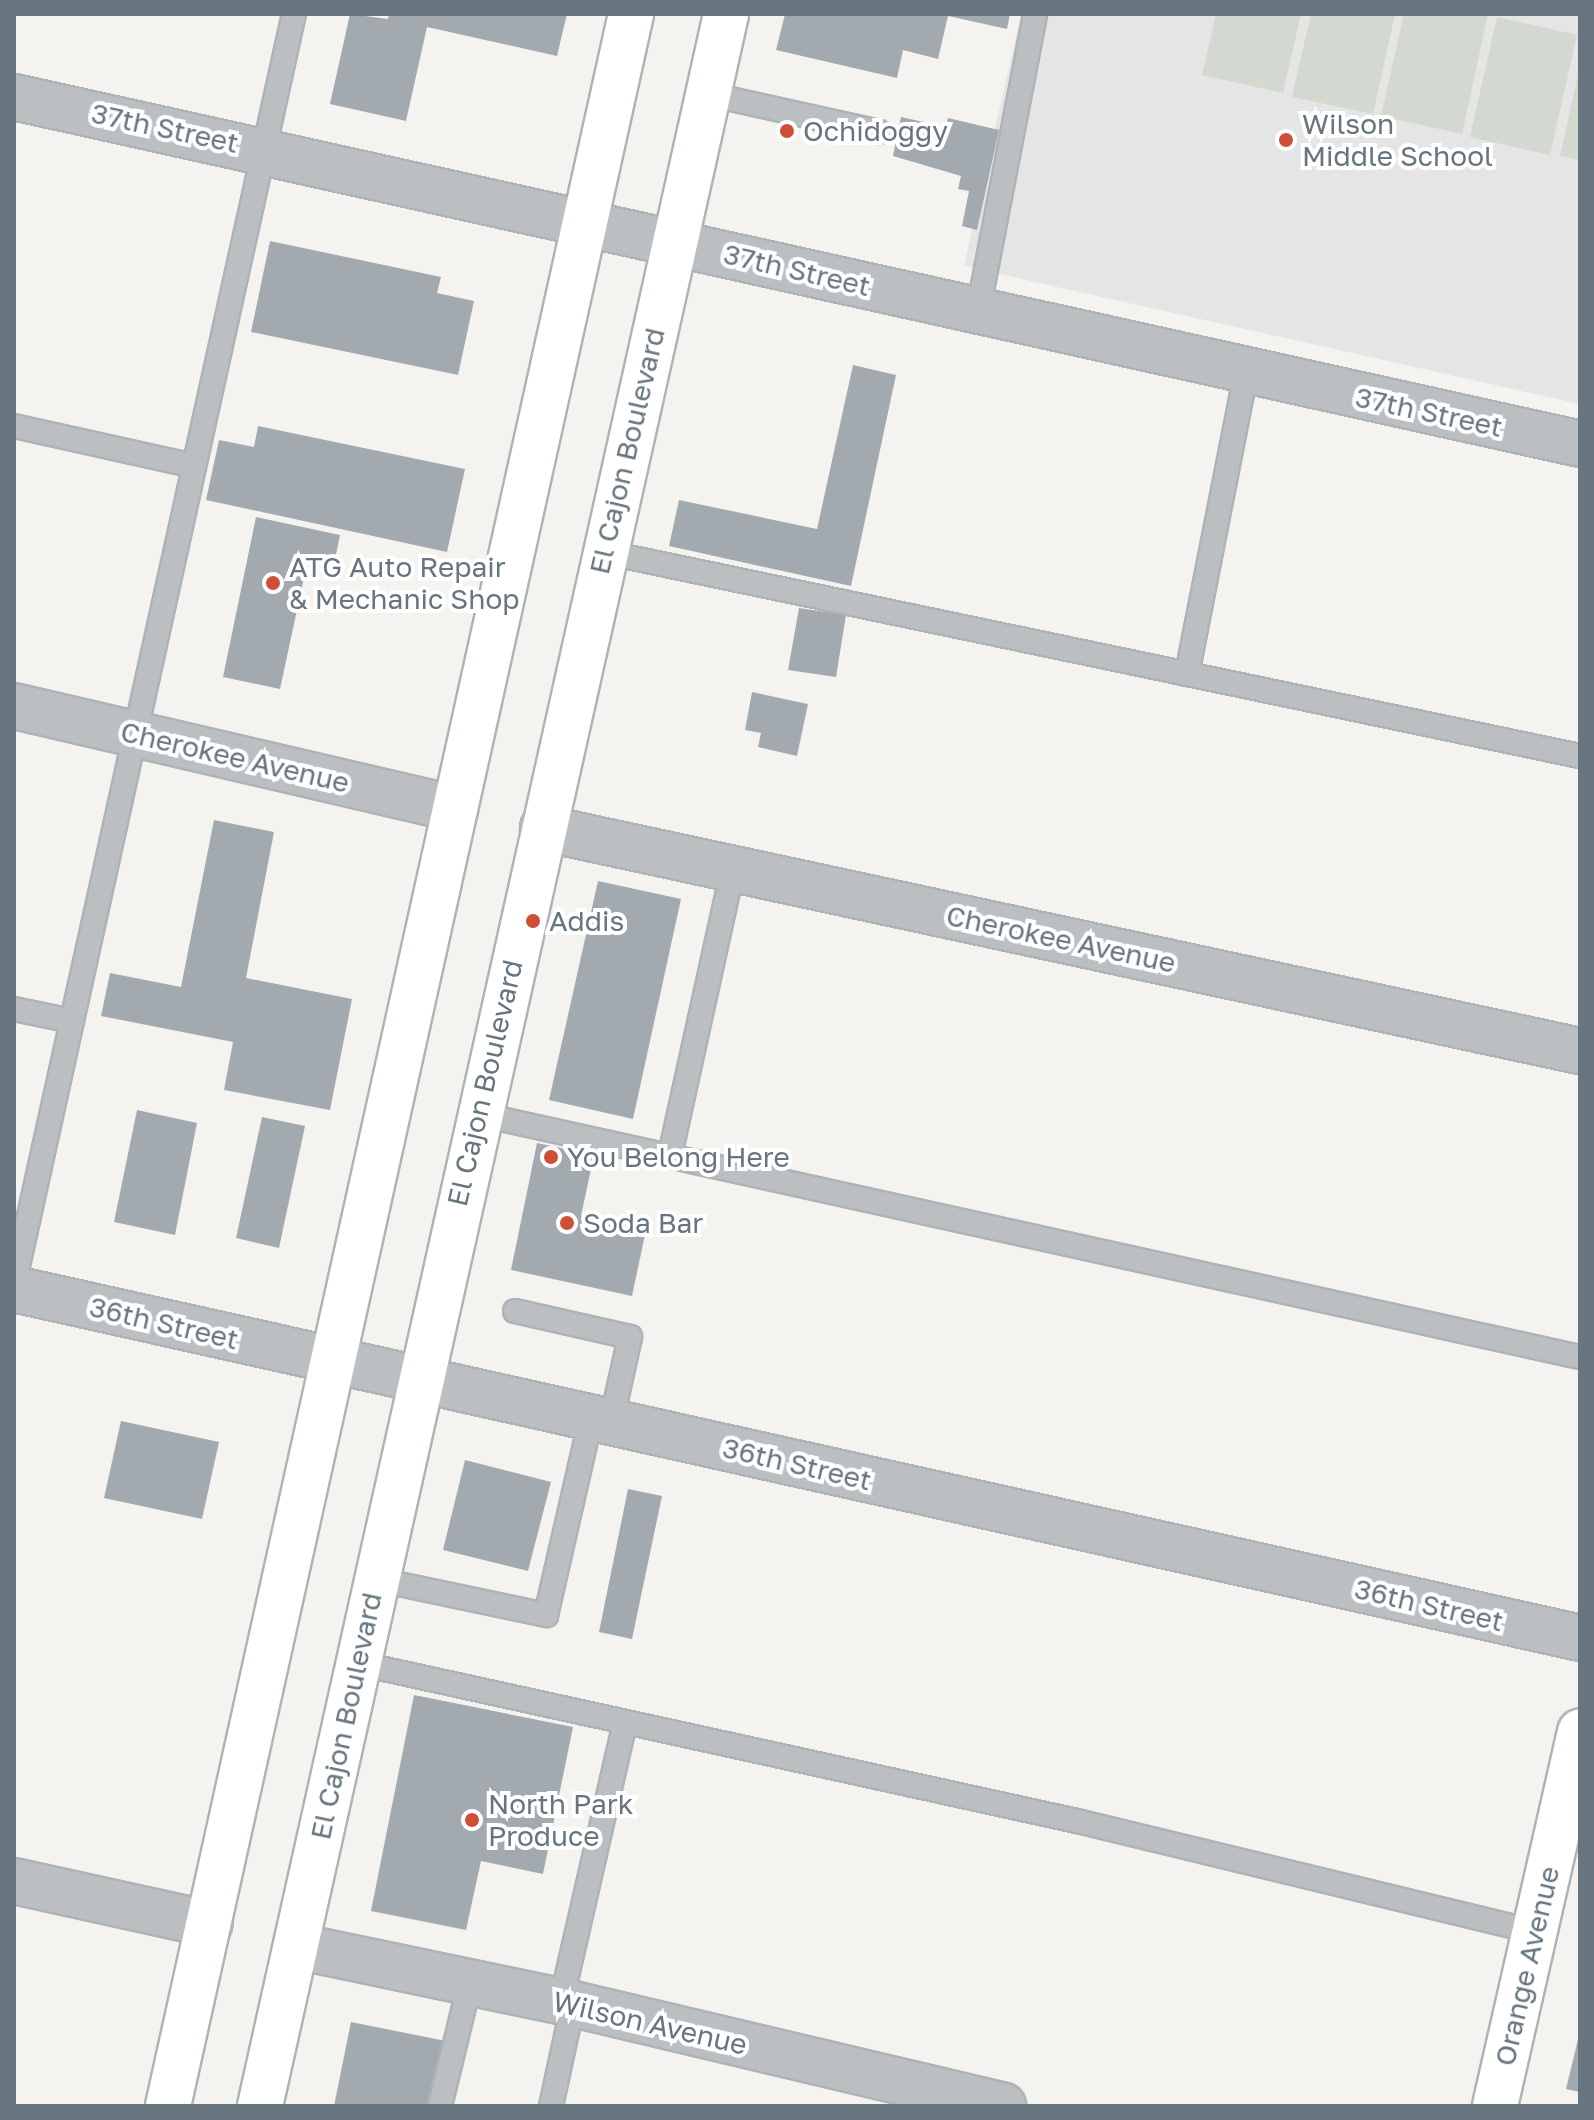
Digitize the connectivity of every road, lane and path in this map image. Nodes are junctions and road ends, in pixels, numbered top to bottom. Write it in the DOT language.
graph roads {
  1 [pos="294,14"];
  2 [pos="631,14"];
  3 [pos="726,14"];
  4 [pos="1035,14"];
  5 [pos="708,94"];
  6 [pos="14,97"];
  7 [pos="879,132"];
  8 [pos="264,149"];
  9 [pos="585,223"];
  10 [pos="674,243"];
  11 [pos="978,311"];
  12 [pos="1246,372"];
  13 [pos="14,426"];
  14 [pos="1580,444"];
  15 [pos="194,466"];
  16 [pos="604,552"];
  17 [pos="1187,674"];
  18 [pos="14,706"];
  19 [pos="135,734"];
  20 [pos="1580,756"];
  21 [pos="455,809"];
  22 [pos="543,828"];
  23 [pos="733,869"];
  24 [pos="14,1009"];
  25 [pos="72,1021"];
  26 [pos="1580,1051"];
  27 [pos="478,1114"];
  28 [pos="670,1155"];
  29 [pos="14,1286"];
  30 [pos="515,1311"];
  31 [pos="1580,1357"];
  32 [pos="333,1362"];
  33 [pos="418,1381"];
  34 [pos="601,1421"];
  35 [pos="375,1579"];
  36 [pos="1580,1638"];
  37 [pos="357,1663"];
  38 [pos="625,1722"];
  39 [pos="1580,1732"];
  40 [pos="1567,1848"];
  41 [pos="14,1881"];
  42 [pos="209,1924"];
  43 [pos="1535,1932"];
  44 [pos="296,1946"];
  45 [pos="470,1982"];
  46 [pos="567,2003"];
  47 [pos="168,2106"];
  48 [pos="260,2106"];
  49 [pos="440,2106"];
  50 [pos="551,2106"];
  51 [pos="1003,2106"];
  52 [pos="1495,2106"];
  1 -- 8 [label="lane"];
  2 -- 9 [label="main road"];
  3 -- 5 [label="main road, El Cajon Boulevard"];
  4 -- 11 [label="lane"];
  5 -- 7 [label="lane"];
  5 -- 10 [label="main road, El Cajon Boulevard"];
  6 -- 8 [label="street, 37th Street"];
  8 -- 9 [label="street, 37th Street"];
  8 -- 15 [label="lane"];
  9 -- 10 [label="street, 37th Street"];
  9 -- 21 [label="main road"];
  10 -- 11 [label="street, 37th Street"];
  10 -- 16 [label="main road, El Cajon Boulevard"];
  11 -- 12 [label="street, 37th Street"];
  12 -- 14 [label="street, 37th Street"];
  12 -- 17 [label="lane"];
  13 -- 15 [label="lane"];
  15 -- 19 [label="lane"];
  16 -- 17 [label="lane"];
  16 -- 22 [label="main road, El Cajon Boulevard"];
  17 -- 20 [label="lane"];
  18 -- 19 [label="street, Cherokee Avenue"];
  19 -- 21 [label="street, Cherokee Avenue"];
  19 -- 25 [label="lane"];
  21 -- 32 [label="main road"];
  22 -- 23 [label="street, Cherokee Avenue"];
  22 -- 27 [label="main road, El Cajon Boulevard"];
  23 -- 26 [label="street, Cherokee Avenue"];
  23 -- 28 [label="lane"];
  24 -- 25 [label="lane"];
  25 -- 29 [label="lane"];
  27 -- 28 [label="lane"];
  27 -- 33 [label="main road, El Cajon Boulevard"];
  28 -- 31 [label="lane"];
  29 -- 32 [label="street, 36th Street"];
  30 -- 34 [label="lane"];
  32 -- 33 [label="street, 36th Street"];
  32 -- 42 [label="main road"];
  33 -- 34 [label="street, 36th Street"];
  33 -- 35 [label="main road, El Cajon Boulevard"];
  34 -- 35 [label="lane"];
  34 -- 36 [label="street, 36th Street"];
  35 -- 37 [label="main road, El Cajon Boulevard"];
  37 -- 38 [label="lane"];
  37 -- 44 [label="main road, El Cajon Boulevard"];
  38 -- 43 [label="lane"];
  38 -- 46 [label="lane"];
  39 -- 40 [label="main road, Orange Avenue"];
  40 -- 43 [label="main road, Orange Avenue"];
  41 -- 42 [label="street"];
  42 -- 47 [label="main road"];
  43 -- 52 [label="main road, Orange Avenue"];
  44 -- 45 [label="street, Wilson Avenue"];
  44 -- 48 [label="main road, El Cajon Boulevard"];
  45 -- 46 [label="street, Wilson Avenue"];
  45 -- 49 [label="lane"];
  46 -- 50 [label="lane"];
  46 -- 51 [label="street, Wilson Avenue"];
}
